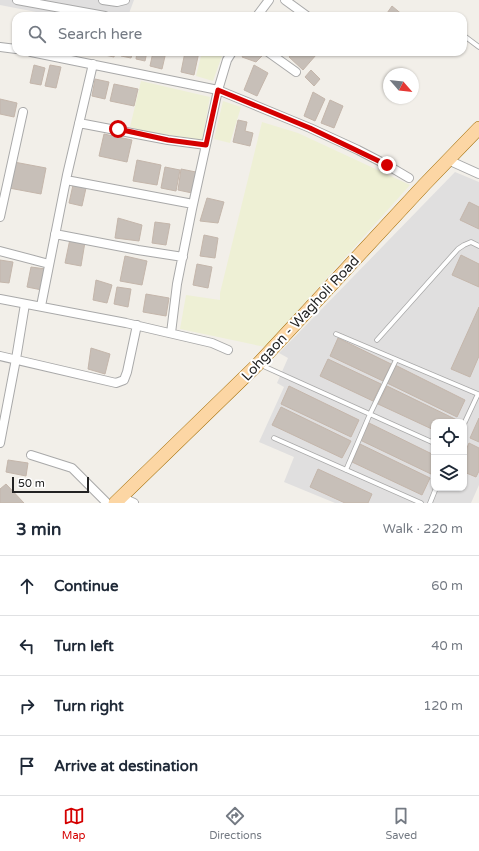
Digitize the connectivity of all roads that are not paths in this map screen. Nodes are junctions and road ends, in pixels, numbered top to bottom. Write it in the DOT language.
graph roads {
  1 [pos="17,0"];
  2 [pos="103,0"];
  3 [pos="126,0"];
  4 [pos="269,0"];
  5 [pos="285,0"];
  6 [pos="83,12"];
  7 [pos="261,12"];
  8 [pos="302,12"];
  9 [pos="467,38"];
  10 [pos="0,46"];
  11 [pos="479,47"];
  12 [pos="12,48"];
  13 [pos="52,56"];
  14 [pos="230,56"];
  15 [pos="274,56"];
  16 [pos="93,64"];
  17 [pos="296,72"];
  18 [pos="218,90"];
  19 [pos="23,112"];
  20 [pos="79,123"];
  21 [pos="479,129"];
  22 [pos="206,145"];
  23 [pos="448,160"];
  24 [pos="479,174"];
  25 [pos="409,178"];
  26 [pos="66,180"];
  27 [pos="193,204"];
  28 [pos="0,218"];
  29 [pos="55,234"];
  30 [pos="479,246"];
  31 [pos="0,251"];
  32 [pos="183,257"];
  33 [pos="49,264"];
  34 [pos="0,299"];
  35 [pos="25,304"];
  36 [pos="41,306"];
  37 [pos="137,325"];
  38 [pos="171,333"];
  39 [pos="336,334"];
  40 [pos="377,340"];
  41 [pos="228,350"];
  42 [pos="0,356"];
  43 [pos="16,359"];
  44 [pos="396,360"];
  45 [pos="258,364"];
  46 [pos="478,392"];
  47 [pos="370,414"];
  48 [pos="3,415"];
  49 [pos="466,419"];
  50 [pos="274,438"];
  51 [pos="431,442"];
  52 [pos="0,443"];
  53 [pos="31,455"];
  54 [pos="346,470"];
  55 [pos="435,491"];
  56 [pos="118,500"];
  57 [pos="107,503"];
  58 [pos="134,503"];
  59 [pos="420,503"];
  60 [pos="430,503"];
  1 -- 6 [label="street"];
  2 -- 3 [label="street"];
  4 -- 7 [label="street"];
  5 -- 8 [label="street"];
  9 -- 11 [label="lane"];
  10 -- 12 [label="street"];
  13 -- 16 [label="street"];
  14 -- 18 [label="street"];
  15 -- 17 [label="street"];
  16 -- 18 [label="street"];
  16 -- 20 [label="street"];
  18 -- 22 [label="street"];
  18 -- 25 [label="street"];
  19 -- 28 [label="street"];
  20 -- 22 [label="street"];
  20 -- 26 [label="street"];
  21 -- 23 [label="main road, Lohgaon - Wagholi Road"];
  22 -- 27 [label="street"];
  23 -- 24 [label="street"];
  23 -- 45 [label="main road, Lohgaon - Wagholi Road"];
  26 -- 27 [label="street"];
  26 -- 29 [label="street"];
  27 -- 32 [label="street"];
  29 -- 32 [label="street"];
  29 -- 33 [label="street"];
  30 -- 40 [label="lane"];
  31 -- 33 [label="street"];
  32 -- 38 [label="street"];
  33 -- 36 [label="street"];
  34 -- 35 [label="street"];
  35 -- 36 [label="street"];
  35 -- 43 [label="street"];
  36 -- 37 [label="street"];
  37 -- 38 [label="street"];
  37 -- 43 [label="street"];
  38 -- 41 [label="street"];
  39 -- 44 [label="lane"];
  42 -- 43 [label="street"];
  43 -- 48 [label="street"];
  44 -- 46 [label="lane"];
  44 -- 47 [label="lane"];
  45 -- 47 [label="lane"];
  45 -- 56 [label="main road, Lohgaon - Wagholi Road"];
  46 -- 49 [label="lane"];
  47 -- 51 [label="lane"];
  47 -- 54 [label="lane"];
  48 -- 52 [label="street"];
  50 -- 54 [label="lane"];
  53 -- 57 [label="street"];
  54 -- 59 [label="lane"];
  55 -- 60 [label="lane"];
  56 -- 58 [label="street"];
}
